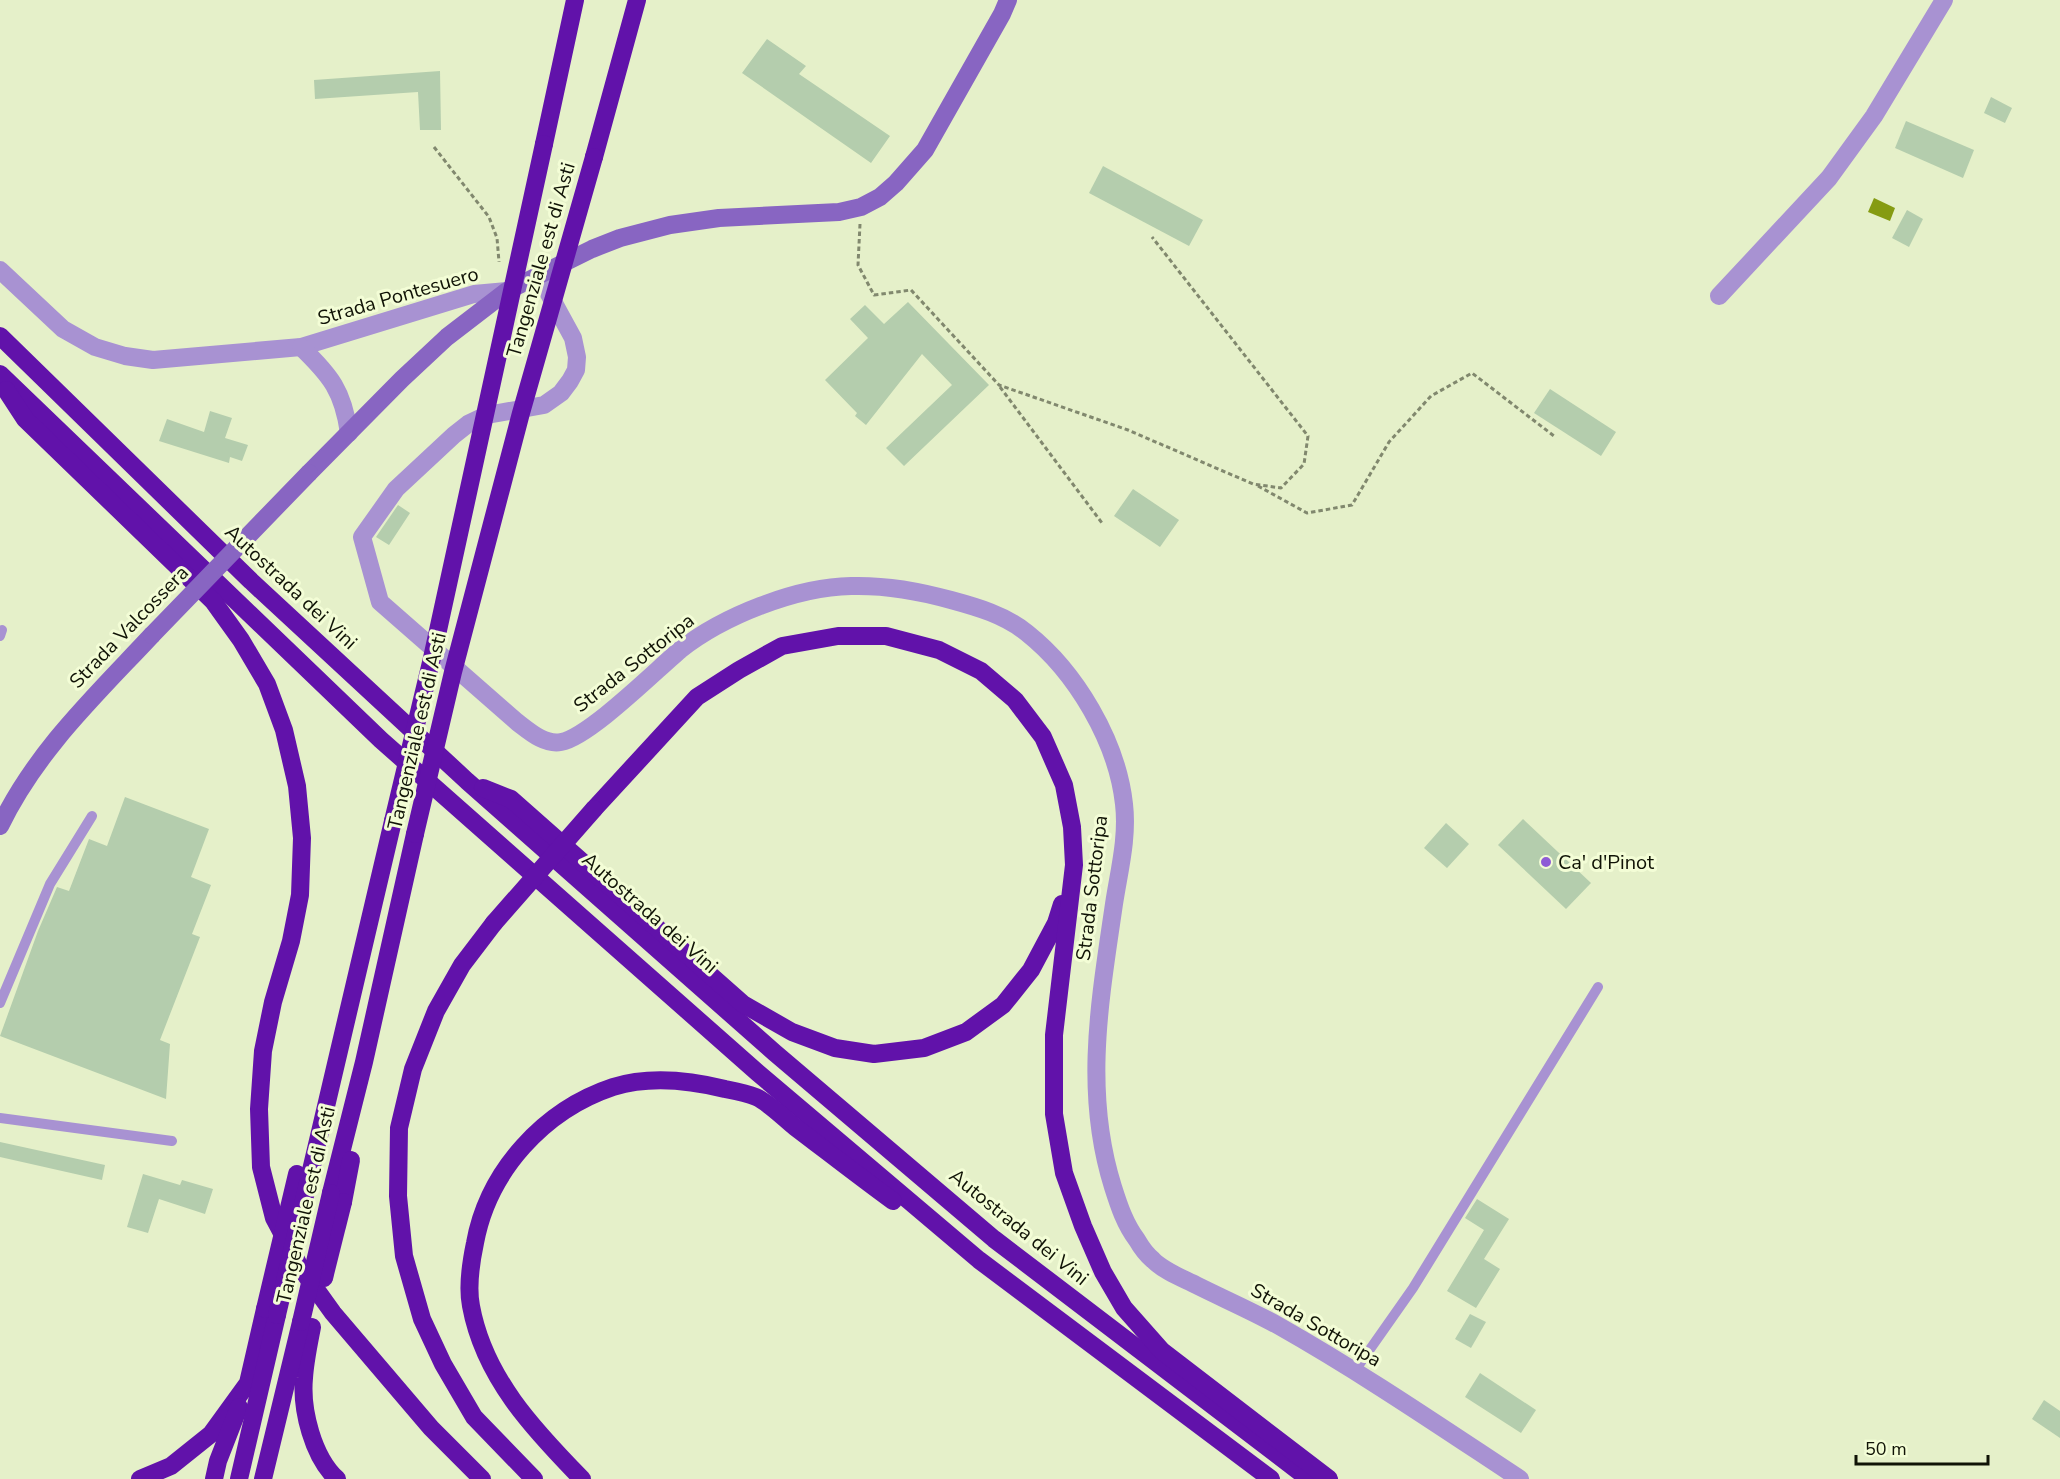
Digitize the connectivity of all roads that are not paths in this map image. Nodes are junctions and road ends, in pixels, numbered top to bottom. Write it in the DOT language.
graph roads {
  1 [pos="575,0"];
  2 [pos="637,0"];
  3 [pos="1008,0"];
  4 [pos="1944,0"];
  5 [pos="0,270"];
  6 [pos="544,274"];
  7 [pos="502,291"];
  8 [pos="1719,296"];
  9 [pos="0,336"];
  10 [pos="301,347"];
  11 [pos="0,374"];
  12 [pos="0,381"];
  13 [pos="349,433"];
  14 [pos="467,781"];
  15 [pos="92,816"];
  16 [pos="0,826"];
  17 [pos="1074,865"];
  18 [pos="1598,987"];
  19 [pos="0,1003"];
  20 [pos="0,1118"];
  21 [pos="172,1141"];
  22 [pos="979,1260"];
  23 [pos="271,1312"];
  24 [pos="307,1324"];
  25 [pos="1354,1372"];
  26 [pos="248,1383"];
  27 [pos="216,1470"];
  28 [pos="240,1473"];
  29 [pos="264,1476"];
  30 [pos="533,1477"];
  31 [pos="140,1479"];
  32 [pos="337,1479"];
  33 [pos="482,1479"];
  34 [pos="582,1479"];
  35 [pos="1271,1479"];
  36 [pos="1309,1479"];
  37 [pos="1329,1479"];
  38 [pos="1520,1479"];
  1 -- 23 [label="highway, Tangenziale est di Asti, bridge"];
  2 -- 24 [label="highway, Tangenziale est di Asti, bridge"];
  3 -- 6 [label="street, Strada Valcossera"];
  4 -- 8 [label="street"];
  5 -- 10 [label="street, Strada Pontesuero"];
  6 -- 7 [label="street, Strada Valcossera"];
  6 -- 25 [label="street, Strada Sottoripa"];
  7 -- 10 [label="street, Strada Pontesuero"];
  7 -- 13 [label="street, Strada Valcossera"];
  9 -- 14 [label="highway, Autostrada dei Vini"];
  10 -- 13 [label="street, Strada Pontesuero"];
  11 -- 22 [label="highway"];
  12 -- 33 [label="highway"];
  13 -- 16 [label="street, Strada Valcossera, bridge"];
  14 -- 17 [label="highway"];
  14 -- 36 [label="highway, Autostrada dei Vini"];
  15 -- 19 [label="lane"];
  17 -- 30 [label="highway, bridge"];
  17 -- 37 [label="highway"];
  18 -- 25 [label="lane"];
  20 -- 21 [label="lane"];
  22 -- 34 [label="highway"];
  22 -- 35 [label="highway"];
  23 -- 26 [label="highway"];
  23 -- 28 [label="highway, Tangenziale est di Asti"];
  24 -- 29 [label="highway, Tangenziale est di Asti"];
  24 -- 32 [label="highway"];
  25 -- 38 [label="street, Strada Sottoripa"];
  26 -- 27 [label="highway"];
  26 -- 31 [label="highway"];
}
